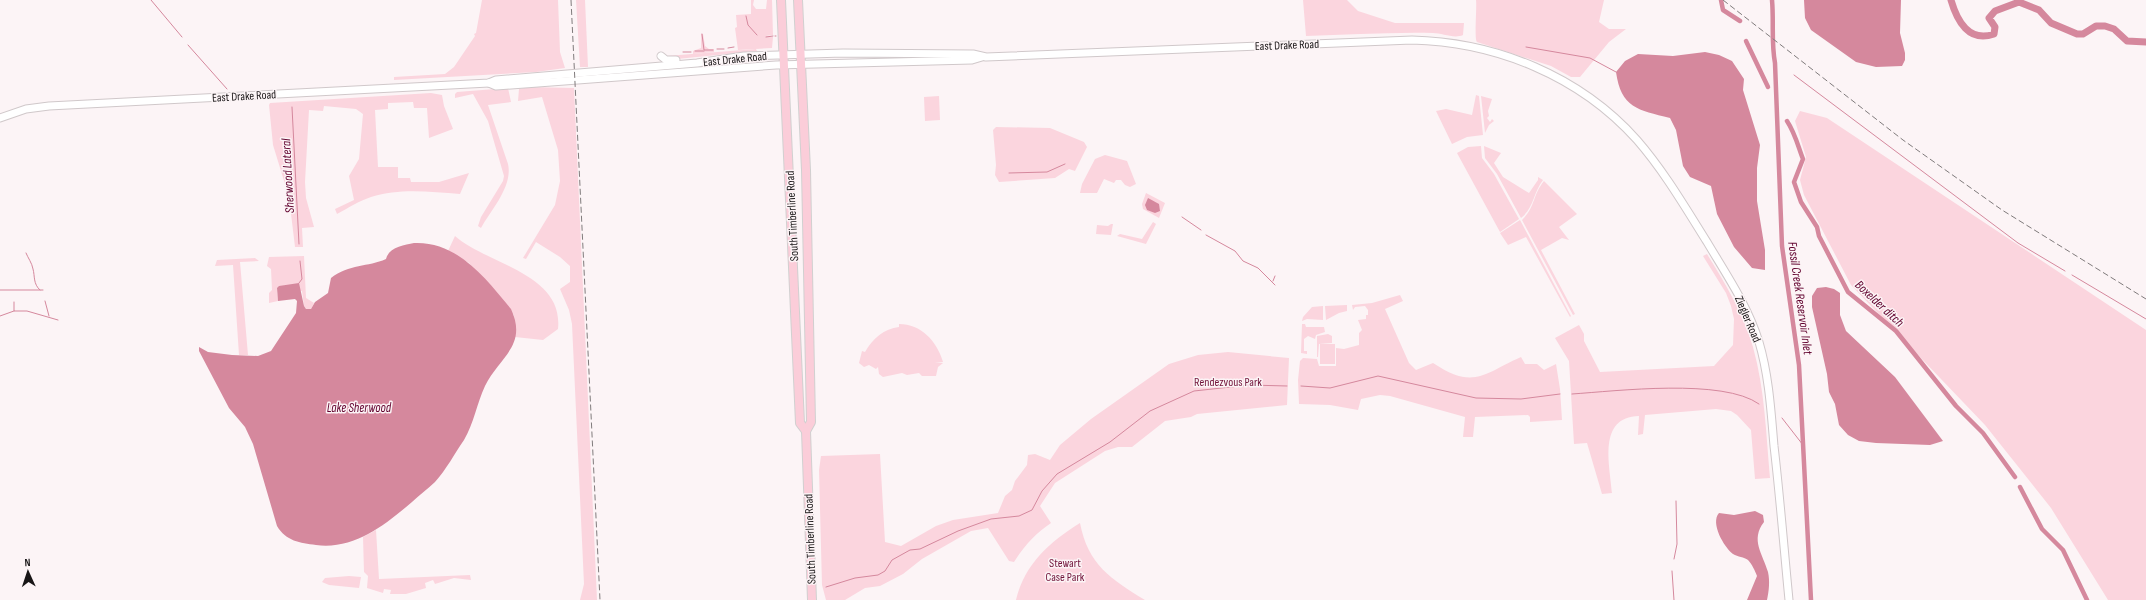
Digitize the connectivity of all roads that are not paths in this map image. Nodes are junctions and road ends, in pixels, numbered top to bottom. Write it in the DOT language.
graph roads {
  1 [pos="781,0"];
  2 [pos="798,0"];
  3 [pos="801,54"];
  4 [pos="956,54"];
  5 [pos="784,55"];
  6 [pos="661,56"];
  7 [pos="983,57"];
  8 [pos="709,61"];
  9 [pos="913,61"];
  10 [pos="802,64"];
  11 [pos="785,65"];
  12 [pos="661,66"];
  13 [pos="662,74"];
  14 [pos="540,76"];
  15 [pos="601,78"];
  16 [pos="489,83"];
  17 [pos="514,88"];
  18 [pos="1581,92"];
  19 [pos="0,118"];
  20 [pos="806,431"];
  21 [pos="812,600"];
  22 [pos="1789,600"];
  1 -- 5 [label="main road, South Timberline Road"];
  2 -- 3 [label="main road, South Timberline Road"];
  3 -- 4 [label="main road, East Drake Road"];
  3 -- 5 [label="main road, East Drake Road"];
  3 -- 10 [label="main road, South Timberline Road"];
  4 -- 7 [label="main road, East Drake Road"];
  4 -- 9 [label="main road"];
  5 -- 8 [label="main road, East Drake Road"];
  5 -- 11 [label="main road, South Timberline Road"];
  6 -- 8 [label="main road"];
  7 -- 9 [label="main road, East Drake Road"];
  7 -- 18 [label="main road, East Drake Road"];
  8 -- 12 [label="main road, East Drake Road"];
  8 -- 13 [label="main road"];
  9 -- 10 [label="main road, East Drake Road"];
  10 -- 11 [label="main road, East Drake Road"];
  10 -- 20 [label="main road, South Timberline Road"];
  11 -- 13 [label="main road, East Drake Road"];
  11 -- 20 [label="main road, South Timberline Road"];
  12 -- 14 [label="main road, East Drake Road"];
  12 -- 15 [label="main road"];
  13 -- 15 [label="main road, East Drake Road"];
  14 -- 16 [label="main road, East Drake Road"];
  14 -- 17 [label="main road"];
  15 -- 17 [label="main road, East Drake Road"];
  16 -- 17 [label="main road, East Drake Road"];
  16 -- 19 [label="main road, East Drake Road"];
  18 -- 22 [label="main road, Ziegler Road"];
  20 -- 21 [label="main road, South Timberline Road"];
}
